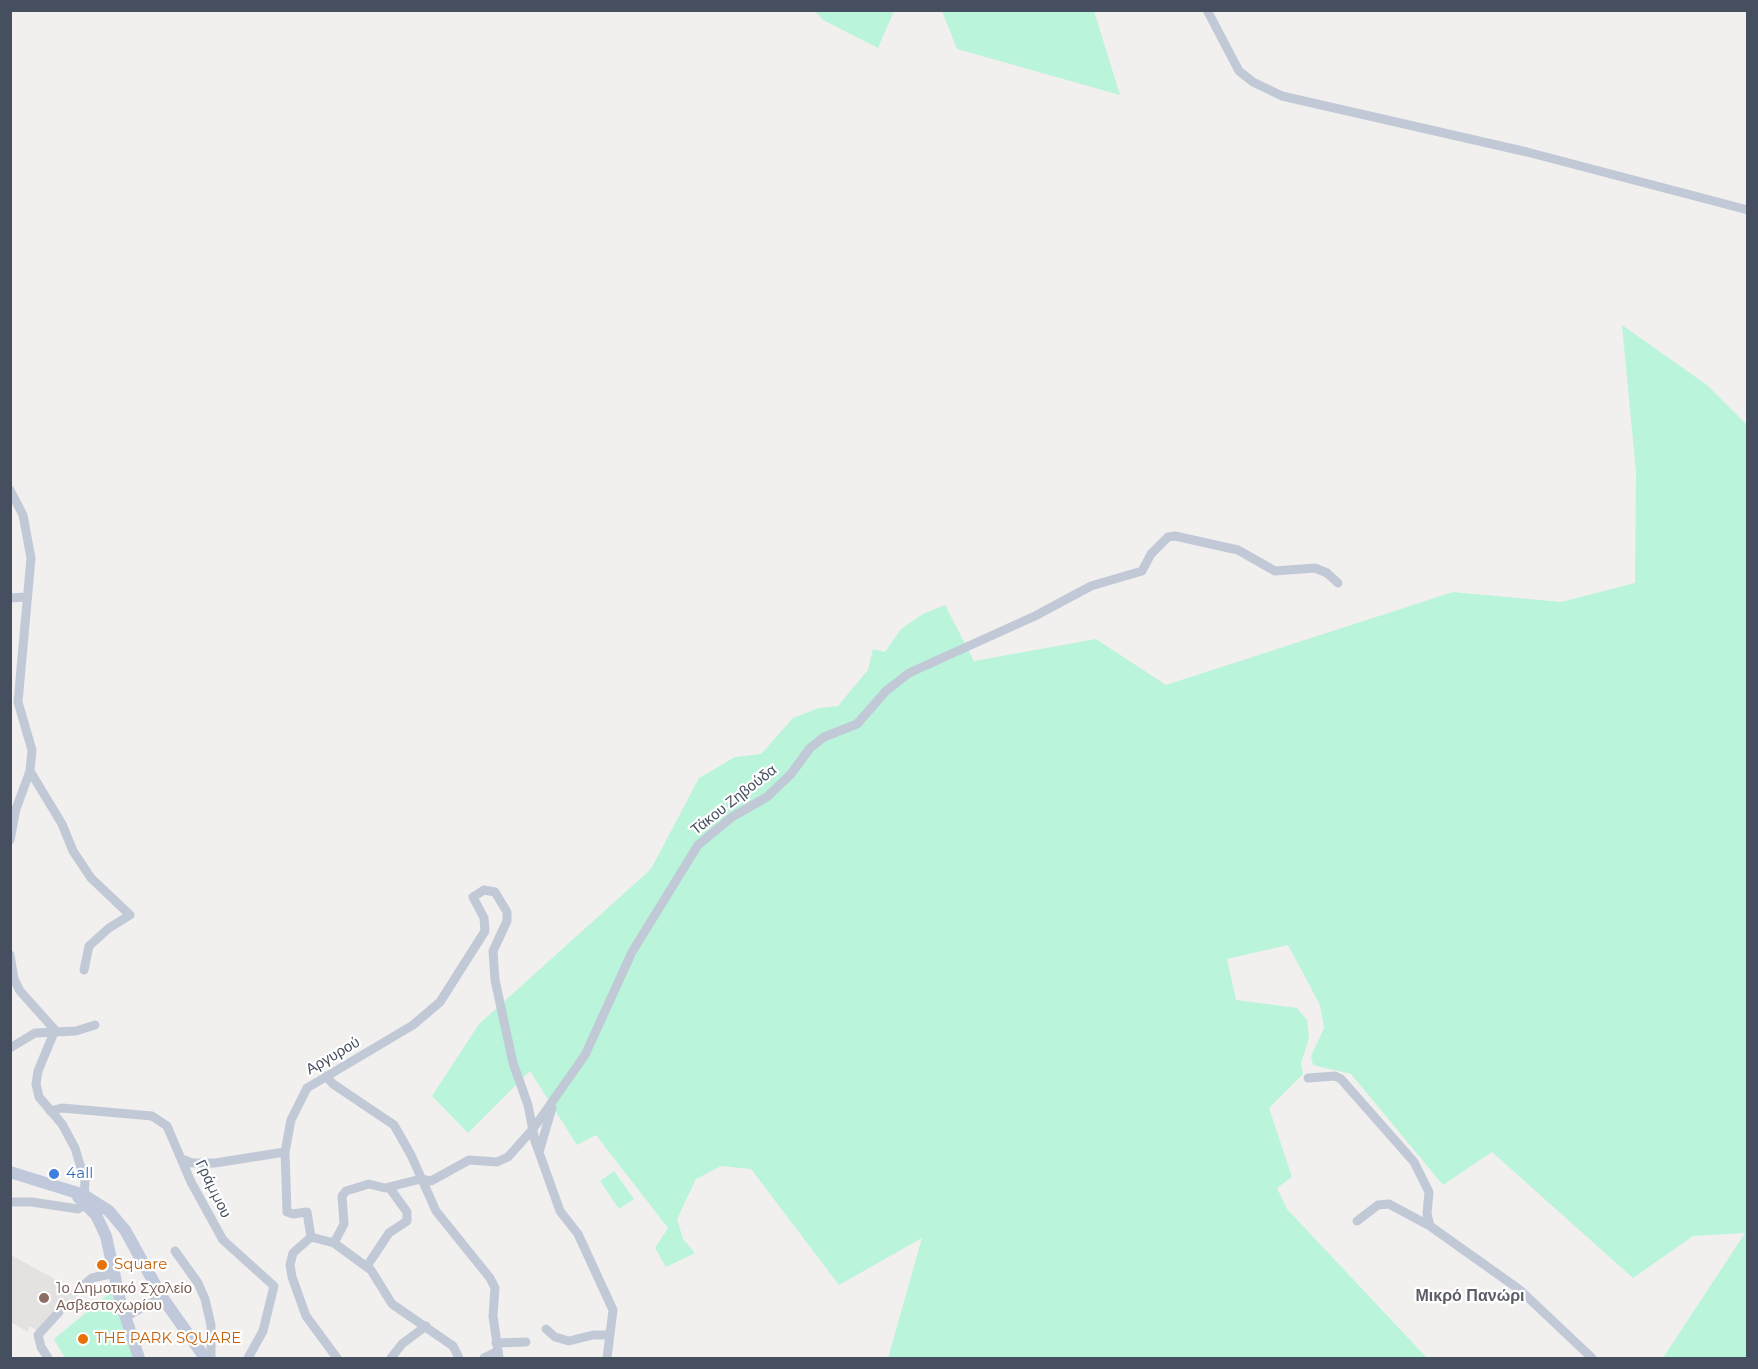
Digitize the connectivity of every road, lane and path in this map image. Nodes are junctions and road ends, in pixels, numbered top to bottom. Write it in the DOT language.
graph roads {
  1 [pos="1207,10"];
  2 [pos="1748,210"];
  3 [pos="10,489"];
  4 [pos="1338,582"];
  5 [pos="26,597"];
  6 [pos="10,598"];
  7 [pos="14,702"];
  8 [pos="30,771"];
  9 [pos="10,840"];
  10 [pos="10,955"];
  11 [pos="84,970"];
  12 [pos="95,1025"];
  13 [pos="55,1030"];
  14 [pos="10,1048"];
  15 [pos="326,1076"];
  16 [pos="1308,1078"];
  17 [pos="554,1101"];
  18 [pos="50,1111"];
  19 [pos="533,1129"];
  20 [pos="285,1152"];
  21 [pos="539,1152"];
  22 [pos="182,1160"];
  23 [pos="10,1172"];
  24 [pos="421,1179"];
  25 [pos="389,1187"];
  26 [pos="85,1200"];
  27 [pos="10,1202"];
  28 [pos="111,1213"];
  29 [pos="96,1215"];
  30 [pos="1357,1221"];
  31 [pos="1430,1226"];
  32 [pos="311,1237"];
  33 [pos="334,1243"];
  34 [pos="176,1251"];
  35 [pos="367,1266"];
  36 [pos="115,1273"];
  37 [pos="77,1291"];
  38 [pos="162,1298"];
  39 [pos="59,1312"];
  40 [pos="125,1317"];
  41 [pos="426,1326"];
  42 [pos="546,1329"];
  43 [pos="609,1335"];
  44 [pos="526,1342"];
  45 [pos="497,1351"];
  46 [pos="48,1359"];
  47 [pos="139,1359"];
  48 [pos="205,1359"];
  49 [pos="211,1359"];
  50 [pos="248,1359"];
  51 [pos="337,1359"];
  52 [pos="391,1359"];
  53 [pos="459,1359"];
  54 [pos="484,1359"];
  55 [pos="607,1359"];
  56 [pos="1592,1359"];
  1 -- 2 [label="street"];
  3 -- 5 [label="street"];
  4 -- 17 [label="street, Τάκου Ζηβούδα"];
  5 -- 6 [label="street"];
  5 -- 7 [label="street"];
  7 -- 8 [label="street"];
  8 -- 9 [label="street"];
  8 -- 11 [label="street"];
  10 -- 13 [label="street"];
  12 -- 13 [label="street"];
  13 -- 14 [label="street"];
  13 -- 18 [label="street"];
  15 -- 19 [label="street, Αργυρού"];
  15 -- 20 [label="street, Αργυρού"];
  15 -- 24 [label="street"];
  16 -- 31 [label="street"];
  17 -- 19 [label="street, Τάκου Ζηβούδα"];
  17 -- 21 [label="street"];
  18 -- 22 [label="street, Γράμμου"];
  18 -- 26 [label="street"];
  19 -- 21 [label="street"];
  19 -- 24 [label="street, Τάκου Ζηβούδα"];
  20 -- 22 [label="street"];
  20 -- 32 [label="street, Αργυρού"];
  21 -- 43 [label="street"];
  22 -- 50 [label="street, Γράμμου"];
  23 -- 26 [label="main road"];
  24 -- 25 [label="street, Τάκου Ζηβούδα"];
  24 -- 45 [label="street"];
  25 -- 33 [label="street, Τάκου Ζηβούδα"];
  25 -- 35 [label="street"];
  26 -- 27 [label="street"];
  26 -- 28 [label="main road"];
  26 -- 29 [label="main road"];
  28 -- 29 [label="main road"];
  28 -- 38 [label="main road"];
  29 -- 36 [label="main road"];
  30 -- 31 [label="street"];
  31 -- 56 [label="street"];
  32 -- 33 [label="street"];
  32 -- 51 [label="street"];
  33 -- 35 [label="street"];
  34 -- 49 [label="street"];
  35 -- 41 [label="street"];
  36 -- 37 [label="street"];
  36 -- 40 [label="main road"];
  38 -- 40 [label="street"];
  38 -- 48 [label="main road"];
  39 -- 46 [label="street"];
  40 -- 47 [label="main road"];
  41 -- 52 [label="street"];
  41 -- 53 [label="street"];
  42 -- 43 [label="street"];
  43 -- 55 [label="street"];
  44 -- 45 [label="street"];
  45 -- 54 [label="street"];
}
